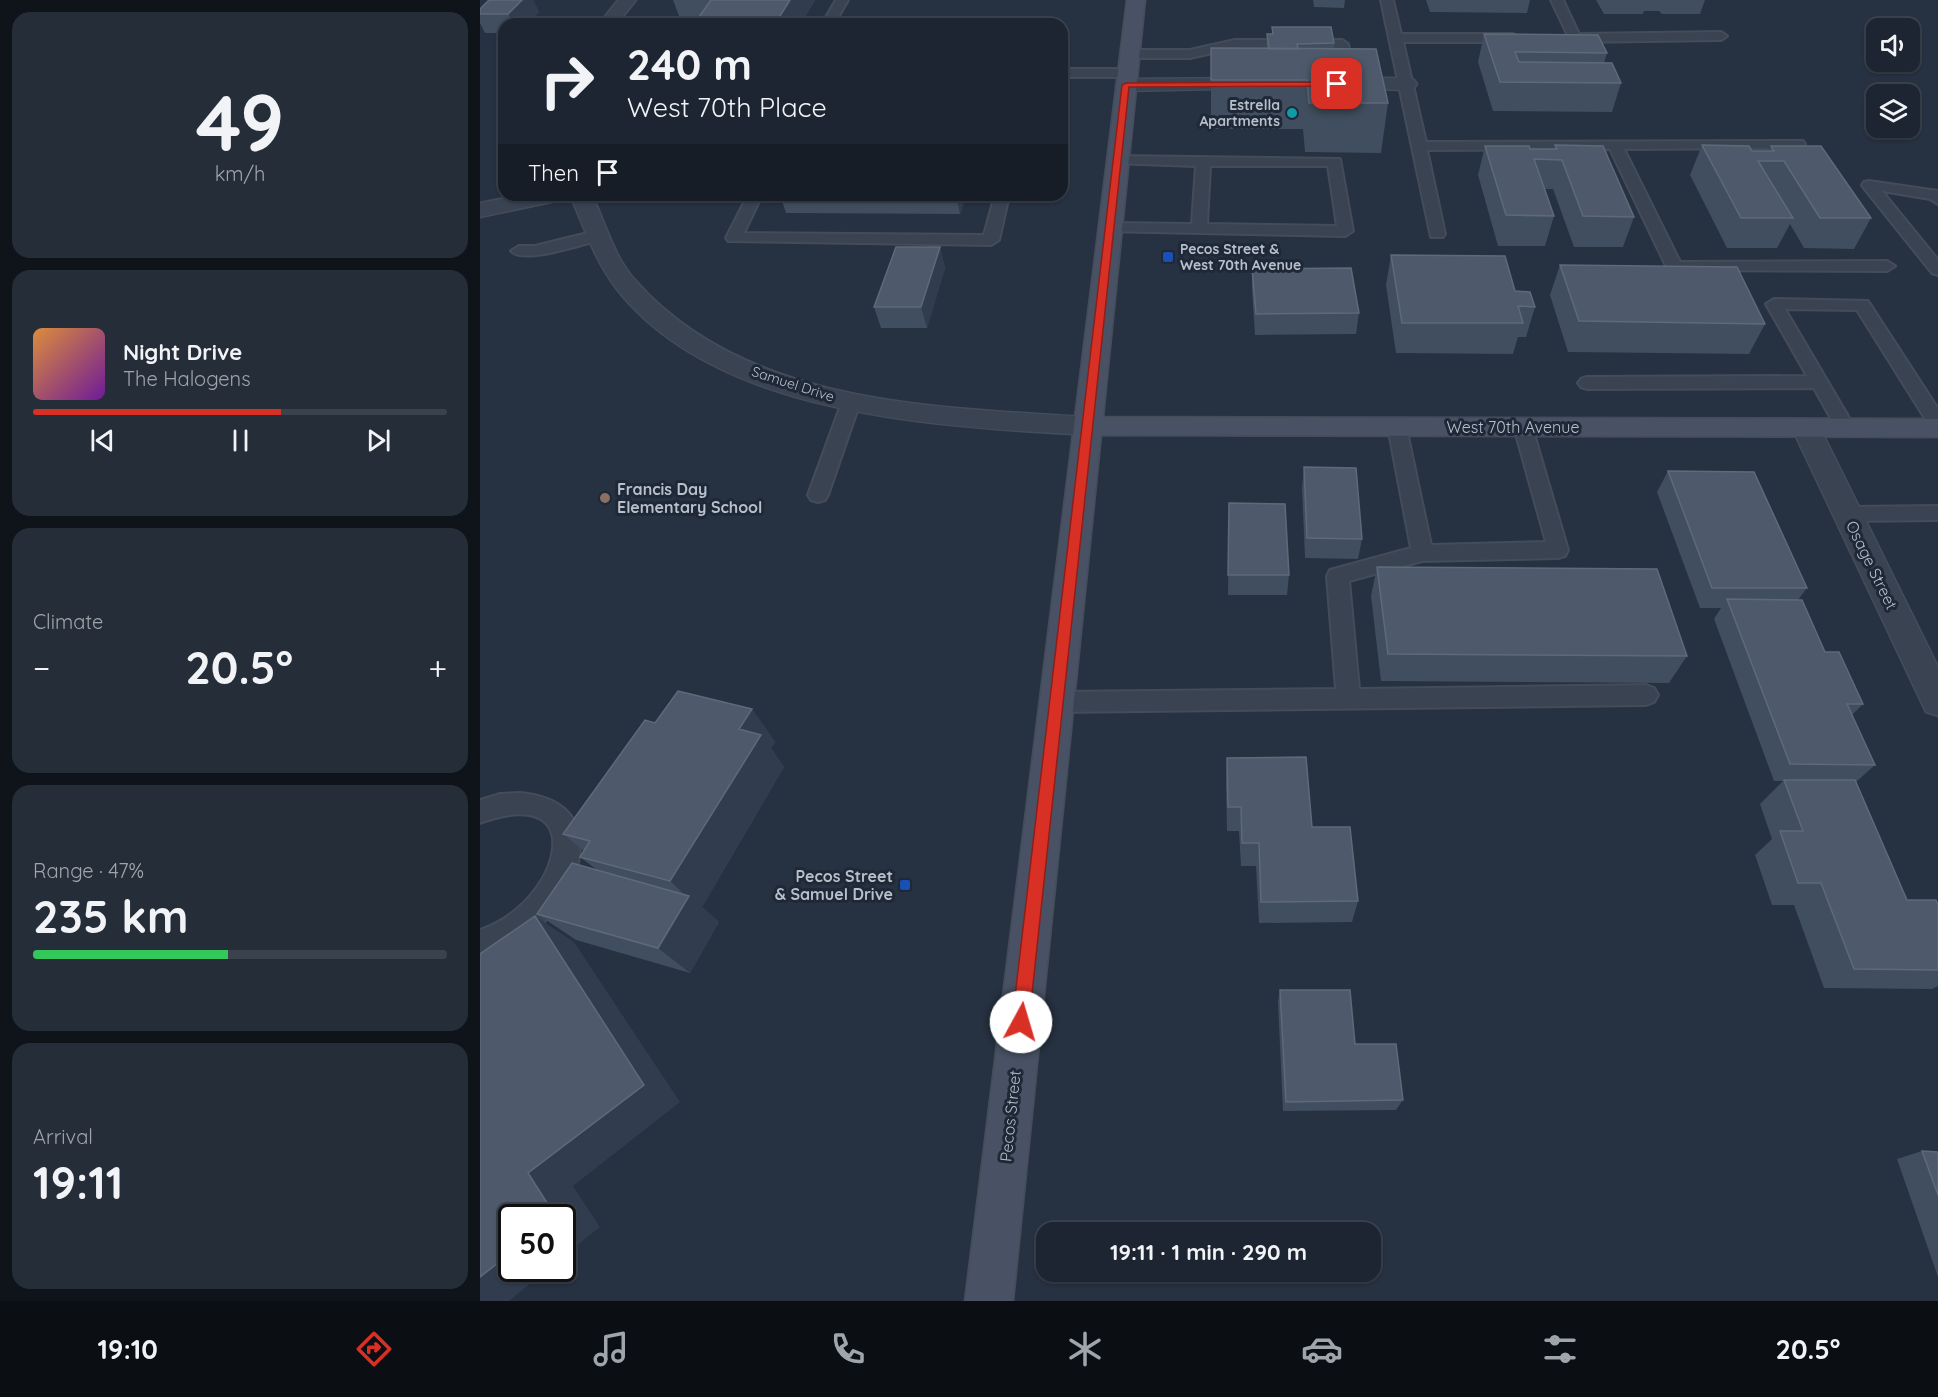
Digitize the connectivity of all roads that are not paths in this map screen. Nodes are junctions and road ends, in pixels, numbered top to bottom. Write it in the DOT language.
graph roads {
  1 [pos="627,0"];
  2 [pos="842,0"];
  3 [pos="1136,0"];
  4 [pos="1387,0"];
  5 [pos="1557,0"];
  6 [pos="613,18"];
  7 [pos="832,18"];
  8 [pos="1721,36"];
  9 [pos="1396,38"];
  10 [pos="1527,38"];
  11 [pos="1346,66"];
  12 [pos="1127,71"];
  13 [pos="1068,73"];
  14 [pos="1278,84"];
  15 [pos="1314,84"];
  16 [pos="1407,84"];
  17 [pos="1798,144"];
  18 [pos="1615,145"];
  19 [pos="1419,146"];
  20 [pos="1117,160"];
  21 [pos="1203,162"];
  22 [pos="1938,199"];
  23 [pos="524,201"];
  24 [pos="584,201"];
  25 [pos="752,201"];
  26 [pos="1001,201"];
  27 [pos="480,210"];
  28 [pos="1109,228"];
  29 [pos="1199,230"];
  30 [pos="1437,234"];
  31 [pos="600,235"];
  32 [pos="519,251"];
  33 [pos="1887,266"];
  34 [pos="1650,267"];
  35 [pos="1674,267"];
  36 [pos="1938,270"];
  37 [pos="1819,382"];
  38 [pos="1587,383"];
  39 [pos="851,402"];
  40 [pos="1087,426"];
  41 [pos="1938,426"];
  42 [pos="1397,427"];
  43 [pos="1522,427"];
  44 [pos="1806,428"];
  45 [pos="1846,428"];
  46 [pos="818,495"];
  47 [pos="1938,513"];
  48 [pos="1848,514"];
  49 [pos="1422,553"];
  50 [pos="1646,695"];
  51 [pos="1348,699"];
  52 [pos="1056,702"];
  53 [pos="1938,702"];
  54 [pos="480,812"];
  55 [pos="480,943"];
  56 [pos="989,1301"];
  1 -- 6 [label="street"];
  2 -- 7 [label="lane"];
  3 -- 12 [label="main road, Pecos Street"];
  4 -- 9 [label="lane"];
  5 -- 8 [label="lane"];
  9 -- 10 [label="lane"];
  9 -- 16 [label="lane"];
  11 -- 12 [label="lane"];
  12 -- 13 [label="lane"];
  12 -- 14 [label="street"];
  12 -- 20 [label="main road, Pecos Street"];
  15 -- 16 [label="street"];
  16 -- 19 [label="lane"];
  17 -- 18 [label="lane"];
  18 -- 19 [label="lane"];
  18 -- 35 [label="lane"];
  19 -- 30 [label="lane"];
  20 -- 21 [label="lane"];
  20 -- 28 [label="main road, Pecos Street"];
  21 -- 29 [label="lane"];
  21 -- 29 [label="lane"];
  22 -- 36 [label="lane"];
  23 -- 27 [label="street"];
  24 -- 31 [label="street, Samuel Drive"];
  25 -- 26 [label="lane"];
  28 -- 29 [label="lane"];
  28 -- 40 [label="main road, Pecos Street"];
  31 -- 32 [label="lane"];
  31 -- 39 [label="street, Samuel Drive"];
  33 -- 35 [label="lane"];
  34 -- 35 [label="lane"];
  37 -- 38 [label="lane"];
  37 -- 41 [label="lane"];
  37 -- 45 [label="lane"];
  39 -- 40 [label="street, Samuel Drive"];
  39 -- 46 [label="lane"];
  40 -- 42 [label="main road, West 70th Avenue"];
  40 -- 52 [label="main road, Pecos Street"];
  41 -- 45 [label="main road, West 70th Avenue"];
  42 -- 43 [label="main road, West 70th Avenue"];
  42 -- 49 [label="lane"];
  43 -- 44 [label="main road, West 70th Avenue"];
  43 -- 49 [label="lane"];
  44 -- 45 [label="main road, West 70th Avenue"];
  44 -- 48 [label="street, Osage Street"];
  47 -- 48 [label="lane"];
  48 -- 53 [label="street, Osage Street"];
  49 -- 51 [label="lane"];
  50 -- 51 [label="lane"];
  51 -- 52 [label="lane"];
  52 -- 56 [label="main road, Pecos Street"];
  54 -- 55 [label="lane"];
}
